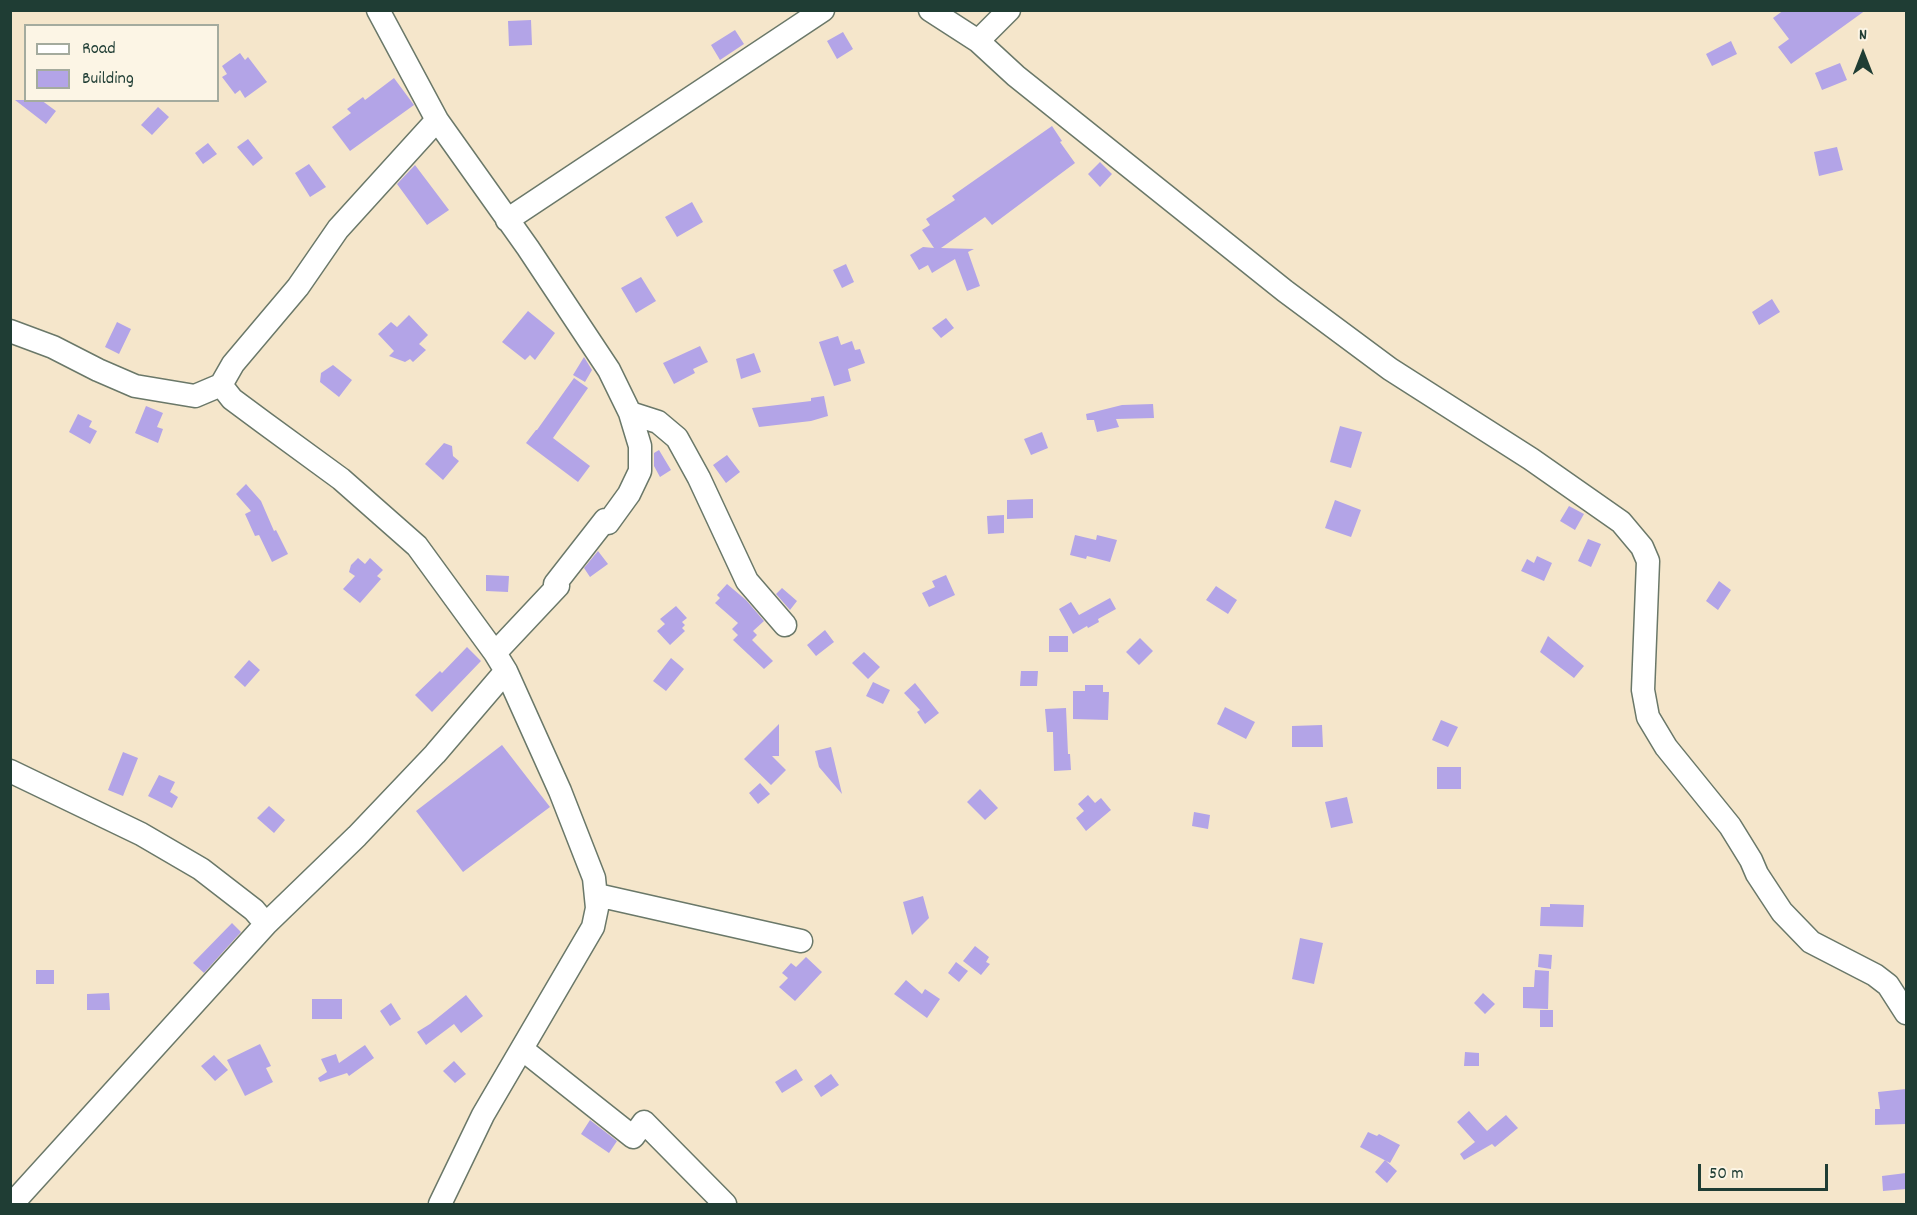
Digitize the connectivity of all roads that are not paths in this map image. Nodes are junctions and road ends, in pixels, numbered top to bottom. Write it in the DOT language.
graph roads {
  1 [pos="378,10"];
  2 [pos="823,10"];
  3 [pos="930,10"];
  4 [pos="1009,10"];
  5 [pos="978,41"];
  6 [pos="437,120"];
  7 [pos="507,220"];
  8 [pos="10,331"];
  9 [pos="221,385"];
  10 [pos="630,413"];
  11 [pos="785,625"];
  12 [pos="500,662"];
  13 [pos="10,771"];
  14 [pos="597,895"];
  15 [pos="266,924"];
  16 [pos="801,941"];
  17 [pos="1906,1013"];
  18 [pos="522,1049"];
  19 [pos="12,1204"];
  20 [pos="440,1204"];
  21 [pos="725,1204"];
  1 -- 6 [label="street"];
  2 -- 7 [label="street"];
  3 -- 5 [label="street"];
  4 -- 5 [label="street"];
  5 -- 17 [label="street"];
  6 -- 7 [label="street"];
  6 -- 9 [label="street"];
  7 -- 10 [label="street"];
  8 -- 9 [label="street"];
  9 -- 12 [label="street"];
  10 -- 11 [label="street"];
  10 -- 12 [label="street"];
  12 -- 14 [label="street"];
  12 -- 15 [label="street"];
  13 -- 15 [label="street"];
  14 -- 16 [label="street"];
  14 -- 18 [label="street"];
  15 -- 19 [label="street"];
  18 -- 20 [label="street"];
  18 -- 21 [label="street"];
}
